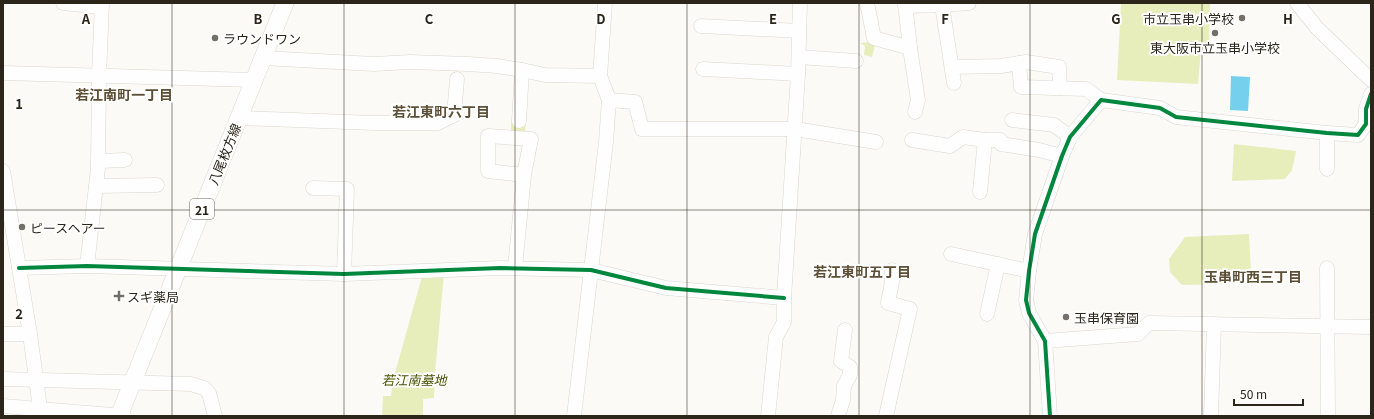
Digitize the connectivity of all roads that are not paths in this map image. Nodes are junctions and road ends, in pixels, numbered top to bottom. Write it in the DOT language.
graph roads {
  1 [pos="63,3"];
  2 [pos="285,3"];
  3 [pos="604,3"];
  4 [pos="800,3"];
  5 [pos="867,3"];
  6 [pos="969,3"];
  7 [pos="1297,3"];
  8 [pos="905,4"];
  9 [pos="102,5"];
  10 [pos="942,5"];
  11 [pos="701,26"];
  12 [pos="799,31"];
  13 [pos="910,48"];
  14 [pos="799,57"];
  15 [pos="263,58"];
  16 [pos="856,61"];
  17 [pos="1019,63"];
  18 [pos="952,67"];
  19 [pos="703,69"];
  20 [pos="522,70"];
  21 [pos="3,73"];
  22 [pos="798,74"];
  23 [pos="98,76"];
  24 [pos="600,76"];
  25 [pos="457,79"];
  26 [pos="254,80"];
  27 [pos="1371,80"];
  28 [pos="954,83"];
  29 [pos="1060,88"];
  30 [pos="1371,94"];
  31 [pos="609,100"];
  32 [pos="1101,100"];
  33 [pos="915,112"];
  34 [pos="238,118"];
  35 [pos="1012,120"];
  36 [pos="518,121"];
  37 [pos="1369,126"];
  38 [pos="795,129"];
  39 [pos="1327,133"];
  40 [pos="1070,137"];
  41 [pos="912,140"];
  42 [pos="985,140"];
  43 [pos="876,142"];
  44 [pos="1062,156"];
  45 [pos="125,160"];
  46 [pos="98,161"];
  47 [pos="1327,169"];
  48 [pos="3,171"];
  49 [pos="524,175"];
  50 [pos="157,185"];
  51 [pos="96,186"];
  52 [pos="313,188"];
  53 [pos="980,192"];
  54 [pos="952,254"];
  55 [pos="998,264"];
  56 [pos="87,266"];
  57 [pos="19,268"];
  58 [pos="515,268"];
  59 [pos="1328,268"];
  60 [pos="178,269"];
  61 [pos="591,270"];
  62 [pos="892,270"];
  63 [pos="1029,271"];
  64 [pos="344,274"];
  65 [pos="784,298"];
  66 [pos="987,314"];
  67 [pos="1214,324"];
  68 [pos="1327,325"];
  69 [pos="1371,327"];
  70 [pos="845,330"];
  71 [pos="3,334"];
  72 [pos="30,334"];
  73 [pos="1045,341"];
  74 [pos="3,379"];
  75 [pos="36,379"];
  76 [pos="132,382"];
  77 [pos="3,406"];
  78 [pos="41,412"];
  79 [pos="121,416"];
  80 [pos="215,416"];
  81 [pos="574,416"];
  82 [pos="768,416"];
  83 [pos="838,416"];
  84 [pos="886,416"];
  85 [pos="1050,416"];
  86 [pos="1211,416"];
  87 [pos="1328,416"];
  1 -- 9 [label="street"];
  2 -- 15 [label="main road, 八尾枚方線 / 21"];
  3 -- 24 [label="street"];
  4 -- 12 [label="street"];
  5 -- 13 [label="street"];
  6 -- 10 [label="street"];
  7 -- 27 [label="street"];
  8 -- 10 [label="street"];
  8 -- 13 [label="street"];
  9 -- 23 [label="street"];
  10 -- 18 [label="street"];
  11 -- 12 [label="street"];
  12 -- 14 [label="street"];
  13 -- 33 [label="street"];
  14 -- 16 [label="street"];
  14 -- 22 [label="street"];
  15 -- 20 [label="street"];
  15 -- 26 [label="main road, 八尾枚方線 / 21"];
  17 -- 18 [label="street"];
  17 -- 29 [label="street"];
  17 -- 29 [label="street"];
  18 -- 28 [label="street"];
  19 -- 22 [label="street"];
  20 -- 24 [label="street"];
  20 -- 36 [label="street"];
  21 -- 23 [label="street"];
  22 -- 38 [label="street"];
  23 -- 26 [label="street"];
  23 -- 46 [label="street"];
  24 -- 31 [label="street"];
  25 -- 34 [label="street"];
  26 -- 34 [label="main road, 八尾枚方線 / 21"];
  29 -- 32 [label="street"];
  30 -- 37 [label="street"];
  31 -- 38 [label="street"];
  31 -- 61 [label="street"];
  32 -- 39 [label="street"];
  32 -- 40 [label="street"];
  34 -- 60 [label="main road, 八尾枚方線 / 21"];
  35 -- 40 [label="street"];
  37 -- 39 [label="street"];
  38 -- 43 [label="street"];
  38 -- 65 [label="street"];
  39 -- 47 [label="street"];
  40 -- 44 [label="street"];
  41 -- 42 [label="street"];
  42 -- 44 [label="street"];
  42 -- 53 [label="street"];
  44 -- 63 [label="street"];
  45 -- 46 [label="street"];
  46 -- 51 [label="street"];
  48 -- 57 [label="street"];
  49 -- 58 [label="street"];
  50 -- 51 [label="street"];
  51 -- 56 [label="street"];
  52 -- 64 [label="street"];
  54 -- 55 [label="street"];
  55 -- 63 [label="street"];
  55 -- 66 [label="street"];
  56 -- 57 [label="street"];
  56 -- 60 [label="street"];
  57 -- 72 [label="street"];
  58 -- 61 [label="street"];
  58 -- 64 [label="street"];
  59 -- 68 [label="street"];
  60 -- 64 [label="street"];
  60 -- 76 [label="main road, 八尾枚方線 / 21"];
  61 -- 65 [label="street"];
  61 -- 81 [label="street"];
  62 -- 84 [label="street"];
  63 -- 73 [label="street"];
  65 -- 82 [label="street"];
  67 -- 68 [label="street"];
  67 -- 73 [label="street"];
  67 -- 86 [label="street"];
  68 -- 69 [label="street"];
  68 -- 87 [label="street"];
  70 -- 83 [label="street"];
  71 -- 72 [label="street"];
  72 -- 75 [label="street"];
  73 -- 85 [label="street"];
  74 -- 75 [label="street"];
  75 -- 76 [label="street"];
  75 -- 78 [label="street"];
  76 -- 79 [label="main road, 八尾枚方線 / 21"];
  76 -- 80 [label="street"];
  77 -- 78 [label="street"];
  78 -- 79 [label="street"];
}
